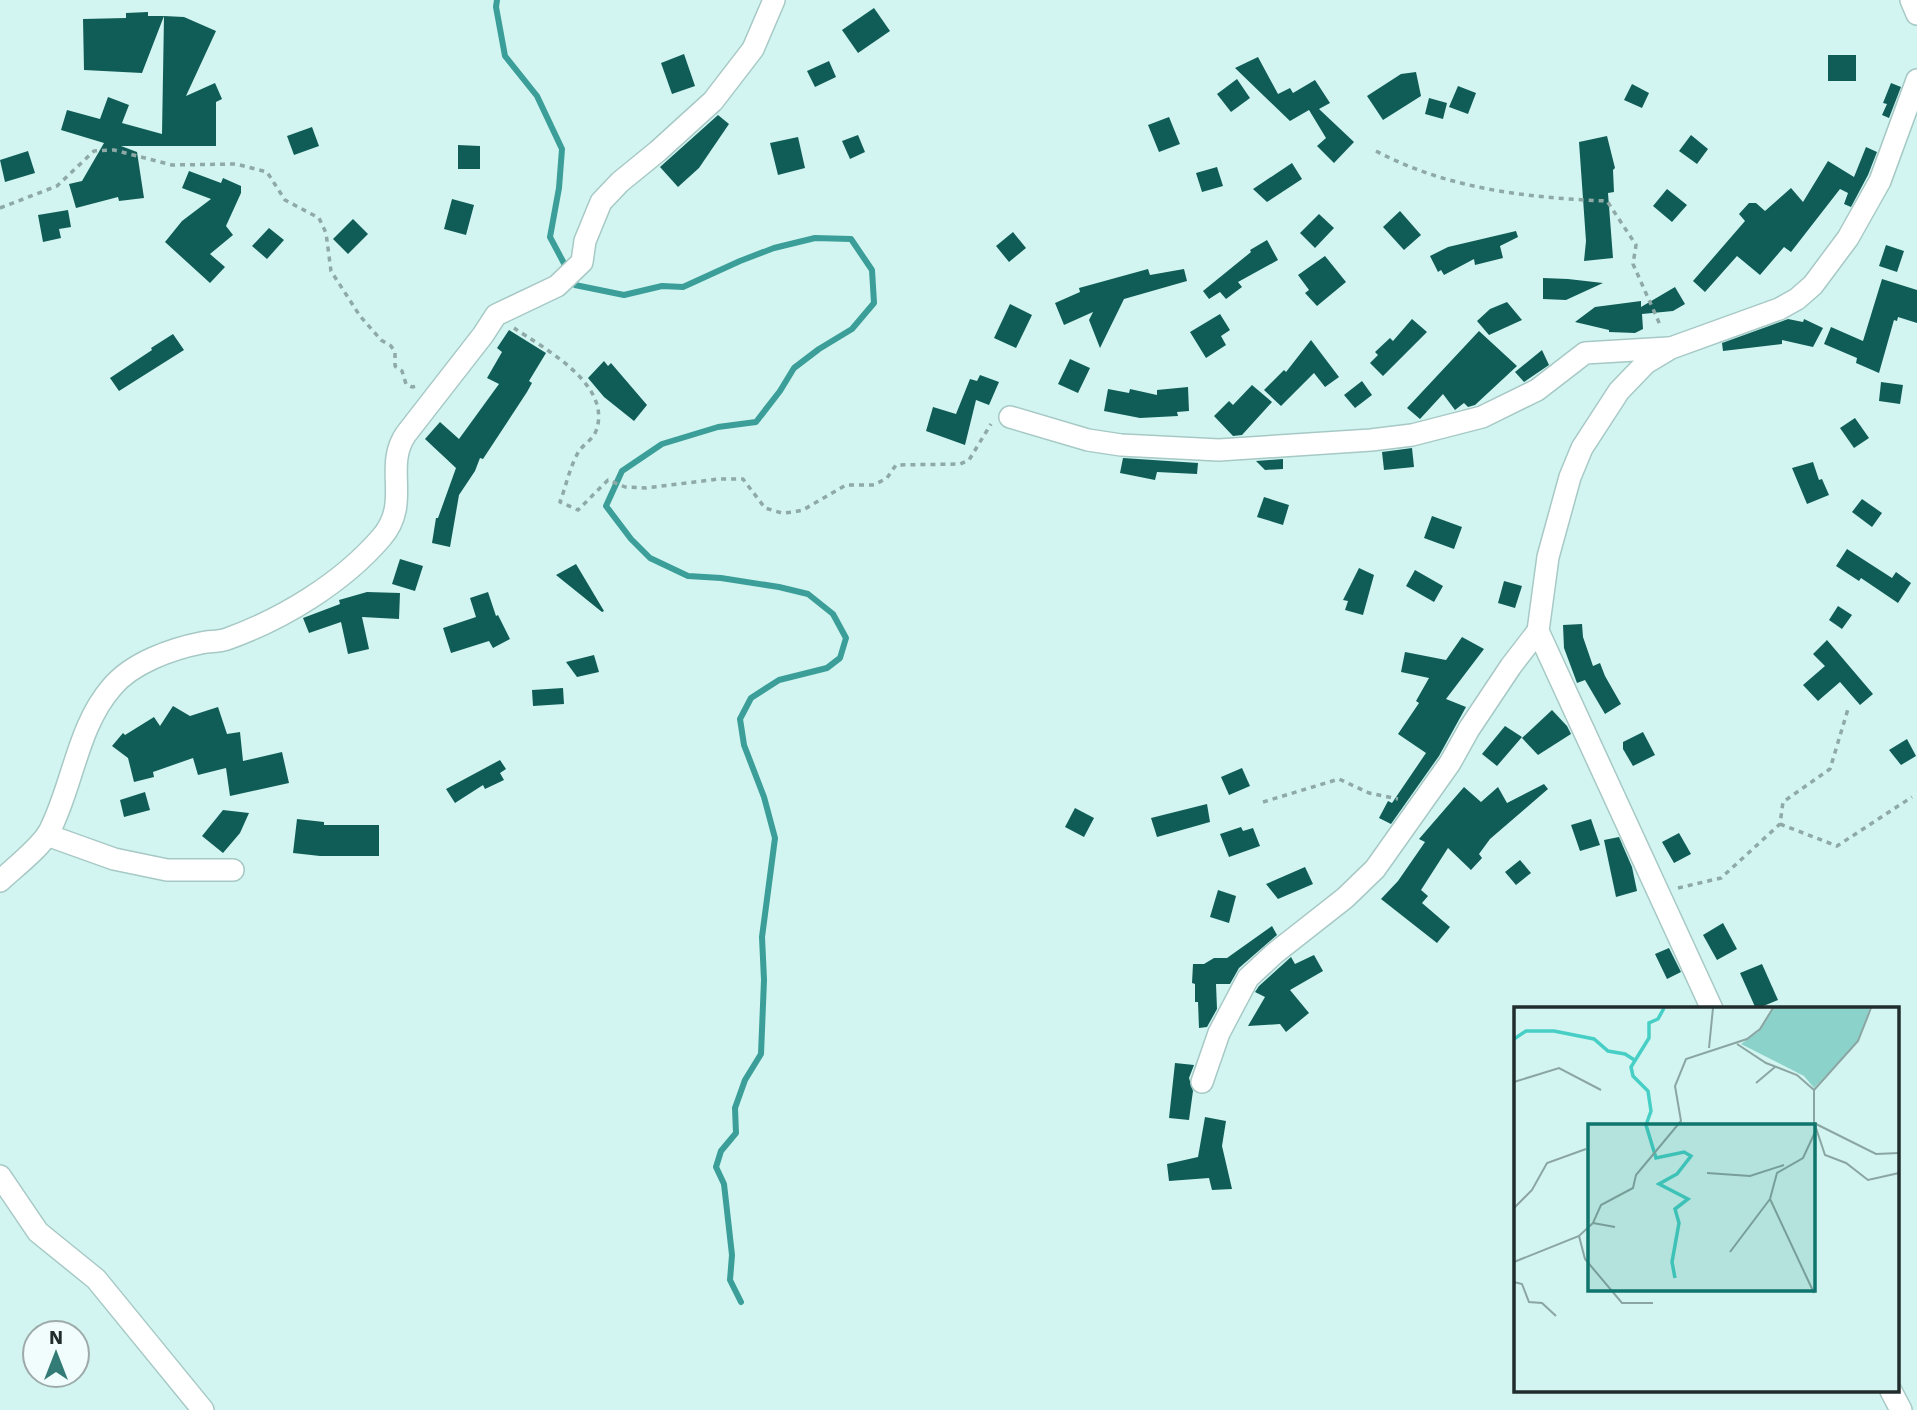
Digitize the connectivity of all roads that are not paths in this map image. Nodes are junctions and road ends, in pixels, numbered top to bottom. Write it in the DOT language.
graph roads {
  1 [pos="774,0"];
  2 [pos="1911,0"];
  3 [pos="1917,14"];
  4 [pos="1917,80"];
  5 [pos="1671,348"];
  6 [pos="1010,417"];
  7 [pos="1538,631"];
  8 [pos="47,835"];
  9 [pos="233,870"];
  10 [pos="0,881"];
  11 [pos="1711,1007"];
  12 [pos="1202,1082"];
  13 [pos="0,1176"];
  14 [pos="1892,1392"];
  15 [pos="203,1410"];
  16 [pos="1901,1410"];
  1 -- 8 [label="street"];
  2 -- 3 [label="street"];
  4 -- 5 [label="street"];
  5 -- 6 [label="street"];
  5 -- 7 [label="street"];
  7 -- 11 [label="street"];
  7 -- 12 [label="street"];
  8 -- 9 [label="street"];
  8 -- 10 [label="street"];
  13 -- 15 [label="street"];
  14 -- 16 [label="street"];
}
